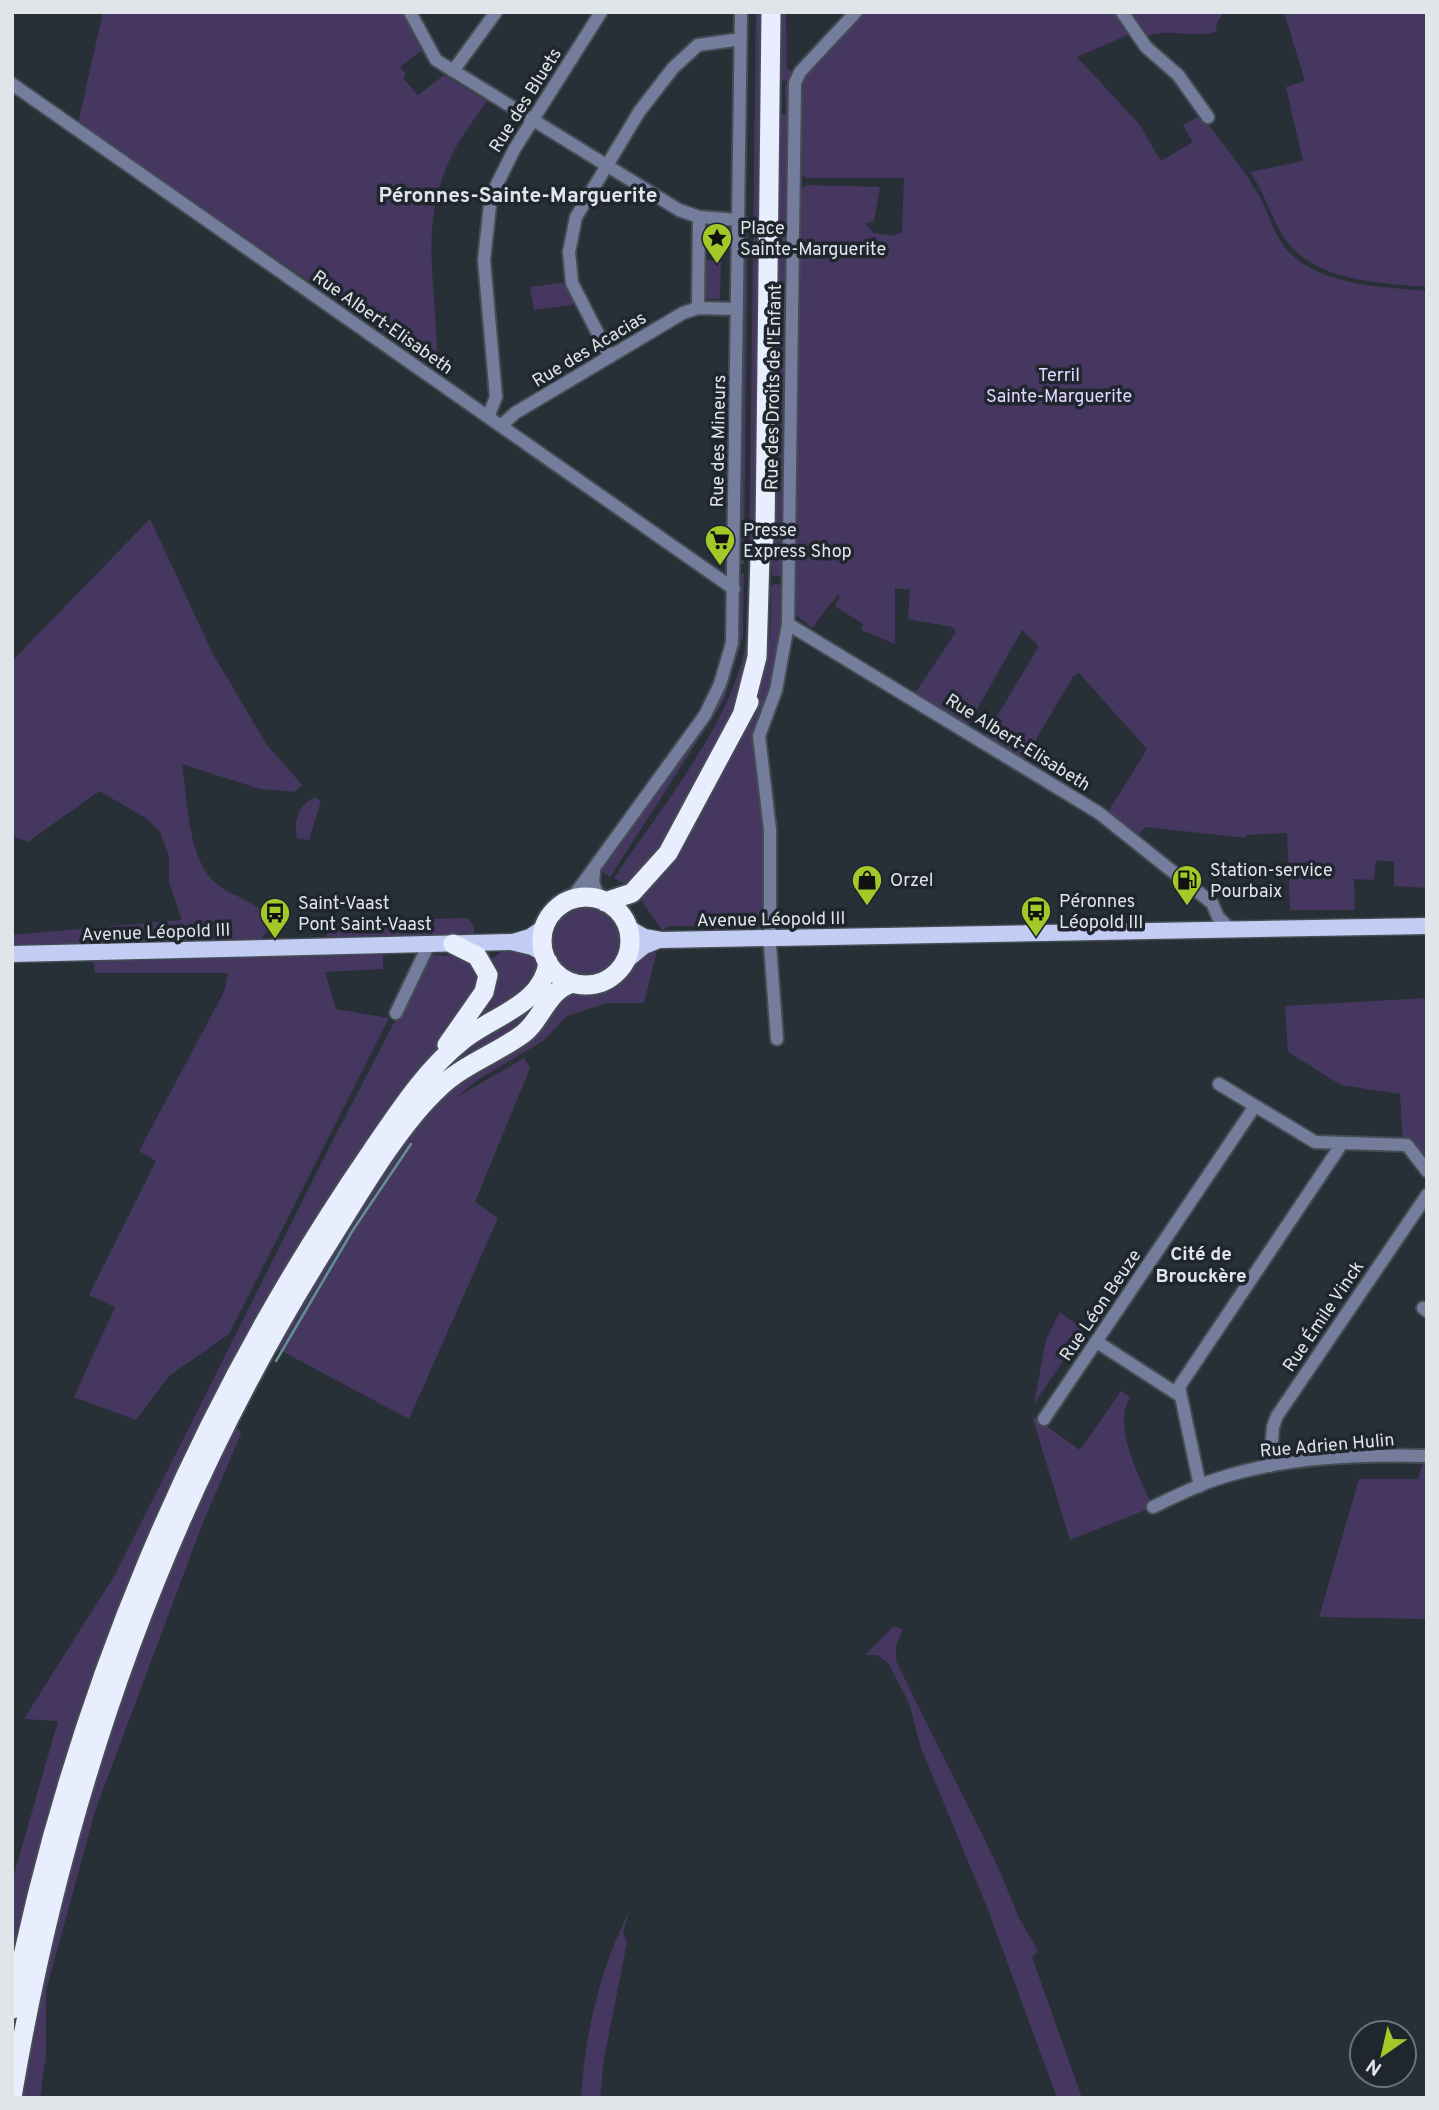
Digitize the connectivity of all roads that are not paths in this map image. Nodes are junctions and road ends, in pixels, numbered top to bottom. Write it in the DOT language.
graph roads {
  1 [pos="410,12"];
  2 [pos="496,12"];
  3 [pos="601,12"];
  4 [pos="741,12"];
  5 [pos="771,12"];
  6 [pos="856,12"];
  7 [pos="1122,12"];
  8 [pos="741,39"];
  9 [pos="453,71"];
  10 [pos="12,83"];
  11 [pos="1208,117"];
  12 [pos="532,120"];
  13 [pos="606,164"];
  14 [pos="699,217"];
  15 [pos="738,219"];
  16 [pos="698,308"];
  17 [pos="737,309"];
  18 [pos="610,357"];
  19 [pos="488,417"];
  20 [pos="501,426"];
  21 [pos="734,589"];
  22 [pos="789,624"];
  23 [pos="594,872"];
  24 [pos="632,894"];
  25 [pos="570,901"];
  26 [pos="602,901"];
  27 [pos="1214,908"];
  28 [pos="626,924"];
  29 [pos="1427,926"];
  30 [pos="545,927"];
  31 [pos="1229,928"];
  32 [pos="1202,929"];
  33 [pos="770,938"];
  34 [pos="661,940"];
  35 [pos="511,942"];
  36 [pos="429,944"];
  37 [pos="453,944"];
  38 [pos="12,954"];
  39 [pos="546,958"];
  40 [pos="627,960"];
  41 [pos="573,983"];
  42 [pos="396,1013"];
  43 [pos="777,1038"];
  44 [pos="442,1058"];
  45 [pos="1220,1084"];
  46 [pos="1255,1106"];
  47 [pos="1341,1145"];
  48 [pos="1427,1171"];
  49 [pos="1427,1195"];
  50 [pos="1097,1342"];
  51 [pos="1179,1395"];
  52 [pos="1044,1419"];
  53 [pos="1427,1456"];
  54 [pos="1270,1466"];
  55 [pos="1200,1486"];
  56 [pos="1153,1507"];
  57 [pos="12,2009"];
  58 [pos="12,2097"];
  1 -- 9 [label="street"];
  2 -- 9 [label="street"];
  3 -- 12 [label="street, Rue des Bluets"];
  4 -- 8 [label="street, Rue des Mineurs"];
  5 -- 24 [label="highway"];
  6 -- 22 [label="street, Rue des Droits de l'Enfant"];
  7 -- 11 [label="street"];
  8 -- 13 [label="street"];
  8 -- 15 [label="street, Rue des Mineurs"];
  9 -- 12 [label="street"];
  10 -- 19 [label="street, Rue Albert-Elisabeth"];
  12 -- 13 [label="street"];
  12 -- 19 [label="street, Rue des Bluets"];
  13 -- 14 [label="street"];
  13 -- 18 [label="street"];
  14 -- 15 [label="street"];
  14 -- 16 [label="street"];
  15 -- 17 [label="street, Rue des Mineurs"];
  16 -- 17 [label="street"];
  16 -- 18 [label="street, Rue des Acacias"];
  17 -- 21 [label="street, Rue des Mineurs"];
  18 -- 20 [label="street, Rue des Acacias"];
  19 -- 20 [label="street, Rue Albert-Elisabeth"];
  20 -- 21 [label="street, Rue Albert-Elisabeth"];
  21 -- 23 [label="street, Rue des Mineurs"];
  22 -- 27 [label="street, Rue Albert-Elisabeth"];
  22 -- 33 [label="street, Rue des Droits de l'Enfant"];
  23 -- 25 [label="street, Rue des Mineurs"];
  23 -- 26 [label="street"];
  24 -- 26 [label="highway"];
  24 -- 28 [label="highway"];
  25 -- 26 [label="highway"];
  25 -- 30 [label="highway"];
  26 -- 28 [label="highway"];
  27 -- 31 [label="street, Rue Albert-Elisabeth"];
  27 -- 32 [label="street"];
  28 -- 34 [label="main road, Avenue Léopold III"];
  28 -- 40 [label="highway"];
  29 -- 31 [label="main road, Avenue Léopold III"];
  30 -- 35 [label="main road, Avenue Léopold III"];
  30 -- 39 [label="highway"];
  31 -- 32 [label="main road, Avenue Léopold III"];
  32 -- 33 [label="main road, Avenue Léopold III"];
  33 -- 34 [label="main road, Avenue Léopold III"];
  33 -- 43 [label="street, Rue des Droits de l'Enfant"];
  34 -- 40 [label="main road, Avenue Léopold III"];
  35 -- 37 [label="main road, Avenue Léopold III"];
  35 -- 39 [label="main road, Avenue Léopold III"];
  36 -- 37 [label="main road, Avenue Léopold III"];
  36 -- 38 [label="main road, Avenue Léopold III"];
  36 -- 42 [label="street"];
  37 -- 44 [label="highway"];
  39 -- 41 [label="highway"];
  39 -- 44 [label="highway"];
  40 -- 41 [label="highway"];
  41 -- 58 [label="highway"];
  44 -- 57 [label="highway"];
  45 -- 46 [label="street"];
  46 -- 47 [label="street"];
  46 -- 50 [label="street, Rue Léon Beuze"];
  47 -- 48 [label="street"];
  47 -- 51 [label="street"];
  49 -- 54 [label="street, Rue Émile Vinck"];
  50 -- 51 [label="street"];
  50 -- 52 [label="street, Rue Léon Beuze"];
  51 -- 55 [label="street"];
  53 -- 54 [label="street, Rue Adrien Hulin"];
  54 -- 55 [label="street, Rue Adrien Hulin"];
  55 -- 56 [label="street, Rue Adrien Hulin"];
}
